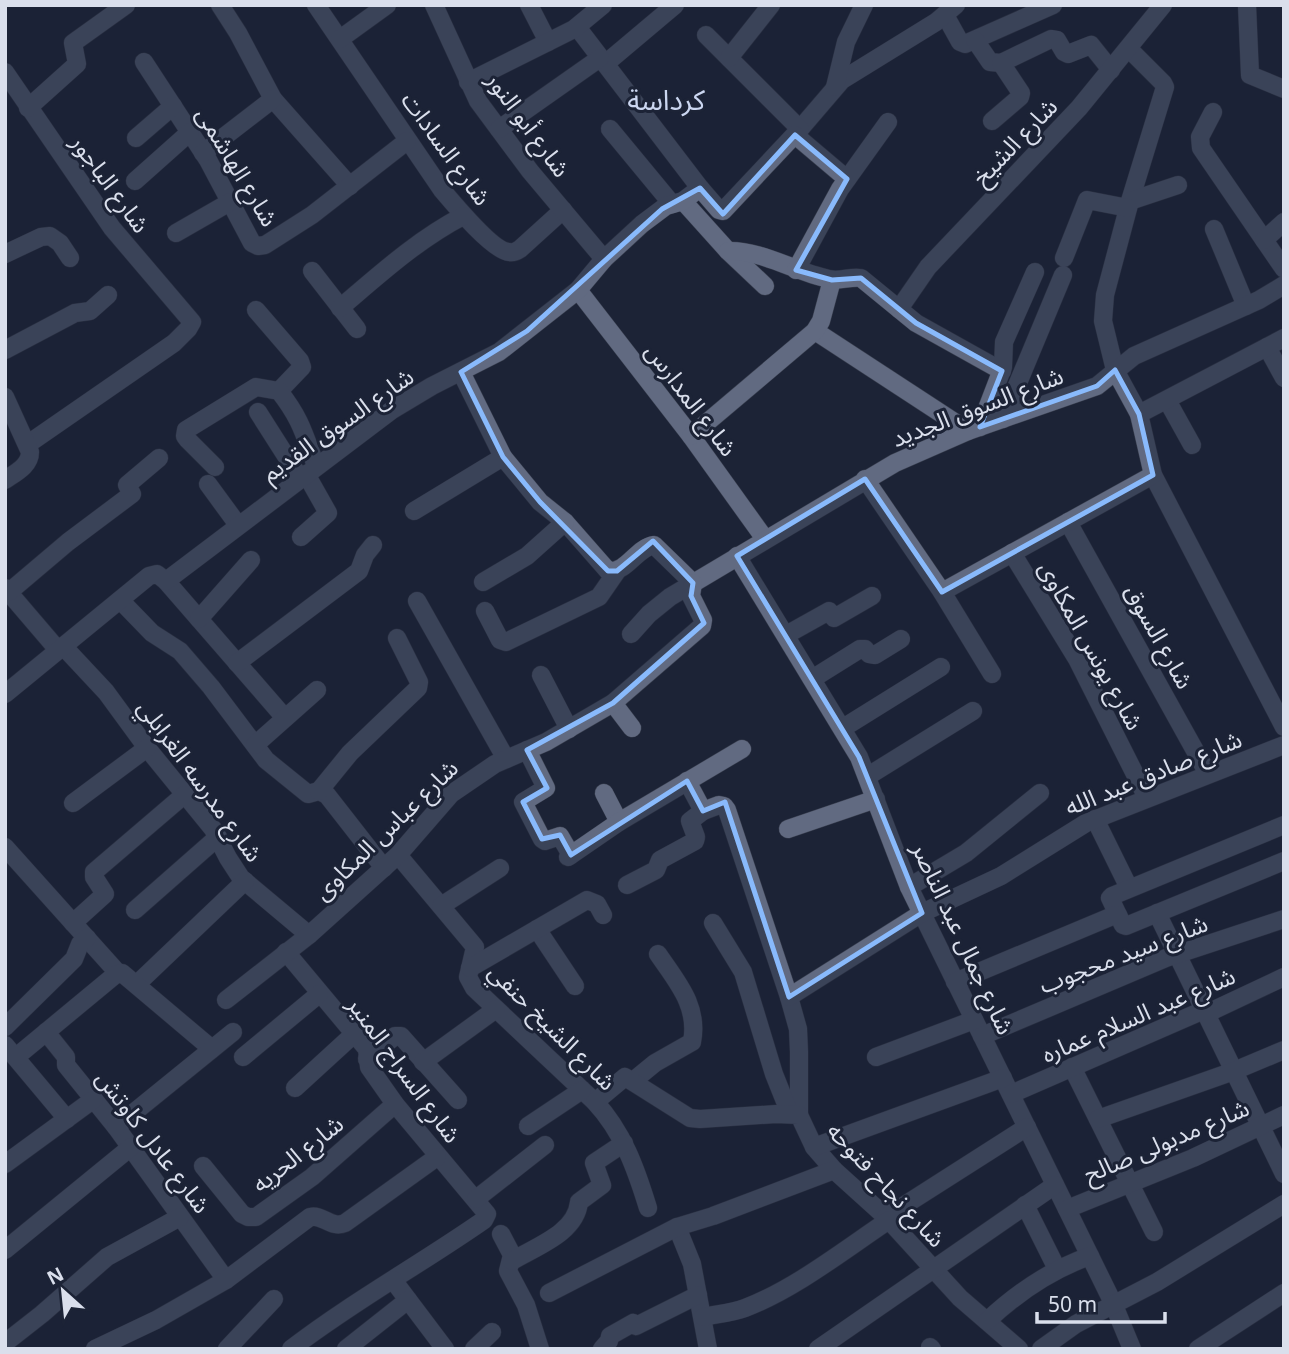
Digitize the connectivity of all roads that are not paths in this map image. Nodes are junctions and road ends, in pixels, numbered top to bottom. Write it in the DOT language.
graph roads {
  1 [pos="126,5"];
  2 [pos="220,5"];
  3 [pos="317,5"];
  4 [pos="387,5"];
  5 [pos="434,5"];
  6 [pos="529,5"];
  7 [pos="603,5"];
  8 [pos="675,5"];
  9 [pos="771,5"];
  10 [pos="864,5"];
  11 [pos="1053,5"];
  12 [pos="1163,5"];
  13 [pos="1247,5"];
  14 [pos="950,10"];
  15 [pos="577,27"];
  16 [pos="706,35"];
  17 [pos="340,39"];
  18 [pos="975,40"];
  19 [pos="548,42"];
  20 [pos="1129,49"];
  21 [pos="729,58"];
  22 [pos="602,61"];
  23 [pos="144,62"];
  24 [pos="1001,63"];
  25 [pos="1111,70"];
  26 [pos="6,74"];
  27 [pos="468,82"];
  28 [pos="835,87"];
  29 [pos="1284,89"];
  30 [pos="273,99"];
  31 [pos="173,106"];
  32 [pos="28,108"];
  33 [pos="1213,112"];
  34 [pos="992,121"];
  35 [pos="888,122"];
  36 [pos="610,129"];
  37 [pos="499,130"];
  38 [pos="190,132"];
  39 [pos="797,132"];
  40 [pos="136,138"];
  41 [pos="407,141"];
  42 [pos="204,153"];
  43 [pos="848,179"];
  44 [pos="135,181"];
  45 [pos="1178,185"];
  46 [pos="351,186"];
  47 [pos="700,188"];
  48 [pos="230,202"];
  49 [pos="678,203"];
  50 [pos="1129,204"];
  51 [pos="563,210"];
  52 [pos="463,216"];
  53 [pos="1284,222"];
  54 [pos="1214,229"];
  55 [pos="176,233"];
  56 [pos="1264,240"];
  57 [pos="728,251"];
  58 [pos="5,254"];
  59 [pos="70,258"];
  60 [pos="604,259"];
  61 [pos="1284,269"];
  62 [pos="796,270"];
  63 [pos="312,271"];
  64 [pos="1035,272"];
  65 [pos="832,280"];
  66 [pos="1284,285"];
  67 [pos="765,286"];
  68 [pos="578,290"];
  69 [pos="108,295"];
  70 [pos="1246,306"];
  71 [pos="340,308"];
  72 [pos="899,309"];
  73 [pos="256,310"];
  74 [pos="357,329"];
  75 [pos="815,331"];
  76 [pos="1284,338"];
  77 [pos="1267,347"];
  78 [pos="5,350"];
  79 [pos="1115,370"];
  80 [pos="1002,371"];
  81 [pos="461,372"];
  82 [pos="1284,378"];
  83 [pos="279,391"];
  84 [pos="5,397"];
  85 [pos="1167,400"];
  86 [pos="258,412"];
  87 [pos="1139,414"];
  88 [pos="1003,419"];
  89 [pos="974,429"];
  90 [pos="691,436"];
  91 [pos="28,444"];
  92 [pos="1192,446"];
  93 [pos="159,457"];
  94 [pos="503,457"];
  95 [pos="307,473"];
  96 [pos="1153,475"];
  97 [pos="865,479"];
  98 [pos="5,480"];
  99 [pos="414,511"];
  100 [pos="565,522"];
  101 [pos="1068,522"];
  102 [pos="238,525"];
  103 [pos="301,537"];
  104 [pos="765,539"];
  105 [pos="373,545"];
  106 [pos="1012,553"];
  107 [pos="737,556"];
  108 [pos="251,560"];
  109 [pos="617,571"];
  110 [pos="166,582"];
  111 [pos="483,582"];
  112 [pos="694,583"];
  113 [pos="7,590"];
  114 [pos="942,592"];
  115 [pos="872,596"];
  116 [pos="120,600"];
  117 [pos="417,601"];
  118 [pos="485,611"];
  119 [pos="199,619"];
  120 [pos="631,634"];
  121 [pos="786,635"];
  122 [pos="397,638"];
  123 [pos="901,639"];
  124 [pos="60,648"];
  125 [pos="237,663"];
  126 [pos="941,667"];
  127 [pos="992,674"];
  128 [pos="541,675"];
  129 [pos="813,679"];
  130 [pos="317,690"];
  131 [pos="5,694"];
  132 [pos="612,703"];
  133 [pos="973,711"];
  134 [pos="285,718"];
  135 [pos="1282,720"];
  136 [pos="632,727"];
  137 [pos="843,728"];
  138 [pos="569,729"];
  139 [pos="254,745"];
  140 [pos="1284,745"];
  141 [pos="147,748"];
  142 [pos="742,749"];
  143 [pos="527,750"];
  144 [pos="506,759"];
  145 [pos="1208,774"];
  146 [pos="868,776"];
  147 [pos="687,781"];
  148 [pos="319,791"];
  149 [pos="604,793"];
  150 [pos="1040,793"];
  151 [pos="184,795"];
  152 [pos="1147,798"];
  153 [pos="876,799"];
  154 [pos="73,803"];
  155 [pos="703,811"];
  156 [pos="1095,819"];
  157 [pos="620,822"];
  158 [pos="1284,825"];
  159 [pos="788,829"];
  160 [pos="218,837"];
  161 [pos="5,846"];
  162 [pos="398,855"];
  163 [pos="1284,861"];
  164 [pos="384,867"];
  165 [pos="500,868"];
  166 [pos="245,881"];
  167 [pos="627,885"];
  168 [pos="909,887"];
  169 [pos="1129,888"];
  170 [pos="441,906"];
  171 [pos="135,910"];
  172 [pos="922,913"];
  173 [pos="1157,913"];
  174 [pos="603,915"];
  175 [pos="1118,915"];
  176 [pos="1284,919"];
  177 [pos="73,923"];
  178 [pos="713,923"];
  179 [pos="537,929"];
  180 [pos="309,935"];
  181 [pos="87,938"];
  182 [pos="286,952"];
  183 [pos="658,954"];
  184 [pos="1177,955"];
  185 [pos="470,968"];
  186 [pos="118,973"];
  187 [pos="1284,977"];
  188 [pos="955,982"];
  189 [pos="137,984"];
  190 [pos="575,986"];
  191 [pos="319,994"];
  192 [pos="789,997"];
  193 [pos="226,1000"];
  194 [pos="496,1009"];
  195 [pos="1204,1010"];
  196 [pos="974,1020"];
  197 [pos="5,1027"];
  198 [pos="46,1032"];
  199 [pos="233,1032"];
  200 [pos="354,1034"];
  201 [pos="982,1036"];
  202 [pos="212,1049"];
  203 [pos="1284,1050"];
  204 [pos="10,1051"];
  205 [pos="243,1057"];
  206 [pos="876,1057"];
  207 [pos="367,1059"];
  208 [pos="423,1062"];
  209 [pos="1072,1067"];
  210 [pos="1234,1071"];
  211 [pos="633,1081"];
  212 [pos="1007,1086"];
  213 [pos="295,1088"];
  214 [pos="589,1096"];
  215 [pos="94,1099"];
  216 [pos="458,1100"];
  217 [pos="395,1104"];
  218 [pos="794,1115"];
  219 [pos="1284,1115"];
  220 [pos="67,1119"];
  221 [pos="1098,1119"];
  222 [pos="528,1126"];
  223 [pos="1260,1126"];
  224 [pos="116,1127"];
  225 [pos="1027,1127"];
  226 [pos="624,1143"];
  227 [pos="545,1145"];
  228 [pos="131,1147"];
  229 [pos="814,1147"];
  230 [pos="437,1157"];
  231 [pos="5,1164"];
  232 [pos="203,1166"];
  233 [pos="834,1170"];
  234 [pos="1284,1174"];
  235 [pos="1130,1184"];
  236 [pos="1055,1185"];
  237 [pos="1284,1204"];
  238 [pos="1025,1205"];
  239 [pos="481,1206"];
  240 [pos="648,1208"];
  241 [pos="1067,1209"];
  242 [pos="180,1217"];
  243 [pos="887,1219"];
  244 [pos="677,1227"];
  245 [pos="1154,1232"];
  246 [pos="501,1234"];
  247 [pos="5,1250"];
  248 [pos="1090,1256"];
  249 [pos="512,1261"];
  250 [pos="932,1268"];
  251 [pos="1057,1269"];
  252 [pos="226,1280"];
  253 [pos="393,1280"];
  254 [pos="549,1293"];
  255 [pos="1284,1293"];
  256 [pos="698,1295"];
  257 [pos="274,1299"];
  258 [pos="408,1300"];
  259 [pos="1113,1303"];
  260 [pos="703,1317"];
  261 [pos="987,1321"];
  262 [pos="492,1332"];
  263 [pos="5,1343"];
  264 [pos="105,1346"];
  265 [pos="227,1349"];
  266 [pos="291,1349"];
  267 [pos="346,1349"];
  268 [pos="445,1349"];
  269 [pos="474,1349"];
  270 [pos="540,1349"];
  271 [pos="602,1349"];
  272 [pos="708,1349"];
  273 [pos="818,1349"];
  274 [pos="1019,1349"];
  275 [pos="1041,1349"];
  276 [pos="1132,1349"];
  277 [pos="1198,1349"];
  1 -- 32 [label="street"];
  2 -- 30 [label="street"];
  3 -- 17 [label="street, شارع السادات"];
  4 -- 17 [label="street"];
  5 -- 27 [label="street, شارع أبو النور"];
  6 -- 19 [label="street"];
  7 -- 15 [label="street"];
  8 -- 22 [label="street"];
  9 -- 21 [label="street"];
  10 -- 28 [label="street"];
  11 -- 18 [label="street"];
  12 -- 20 [label="street, شارع الشيخ"];
  13 -- 29 [label="street"];
  14 -- 18 [label="street"];
  14 -- 28 [label="street"];
  15 -- 19 [label="street"];
  15 -- 22 [label="street"];
  16 -- 21 [label="street"];
  17 -- 41 [label="street, شارع السادات"];
  18 -- 24 [label="street"];
  19 -- 27 [label="street"];
  20 -- 25 [label="street, شارع الشيخ"];
  20 -- 50 [label="street"];
  21 -- 39 [label="street"];
  22 -- 37 [label="street"];
  22 -- 47 [label="street"];
  23 -- 31 [label="street, شارع الهاشمى"];
  24 -- 25 [label="street"];
  24 -- 34 [label="street"];
  25 -- 72 [label="street, شارع الشيخ"];
  26 -- 32 [label="street, شارع الباجور"];
  27 -- 37 [label="street, شارع أبو النور"];
  28 -- 39 [label="street"];
  30 -- 42 [label="street"];
  30 -- 46 [label="street"];
  31 -- 38 [label="street, شارع الهاشمى"];
  31 -- 40 [label="street"];
  32 -- 91 [label="street, شارع الباجور"];
  33 -- 56 [label="street"];
  35 -- 43 [label="street"];
  36 -- 49 [label="street"];
  37 -- 51 [label="street, شارع أبو النور"];
  38 -- 42 [label="street, شارع الهاشمى"];
  38 -- 44 [label="street"];
  39 -- 43 [label="street"];
  39 -- 47 [label="street"];
  41 -- 46 [label="street, شارع الهاشمى"];
  41 -- 52 [label="street, شارع السادات"];
  42 -- 48 [label="street, شارع الهاشمى"];
  43 -- 62 [label="street"];
  45 -- 50 [label="street"];
  46 -- 48 [label="street, شارع الهاشمى"];
  47 -- 49 [label="street, شارع السوق القديم"];
  48 -- 55 [label="street"];
  49 -- 57 [label="street"];
  49 -- 60 [label="street, شارع السوق القديم"];
  50 -- 79 [label="street"];
  50 -- 88 [label="street"];
  51 -- 52 [label="street, شارع السادات"];
  51 -- 60 [label="street, شارع أبو النور"];
  52 -- 71 [label="street"];
  53 -- 56 [label="street"];
  54 -- 70 [label="street"];
  56 -- 61 [label="street"];
  57 -- 62 [label="street"];
  57 -- 67 [label="street"];
  58 -- 59 [label="street"];
  60 -- 68 [label="street, شارع السوق القديم"];
  62 -- 65 [label="street"];
  63 -- 71 [label="street"];
  64 -- 80 [label="street"];
  65 -- 72 [label="street"];
  65 -- 75 [label="street"];
  66 -- 70 [label="street, شارع السوق الجديد"];
  68 -- 81 [label="street, شارع السوق القديم"];
  68 -- 90 [label="street, شارع المدارس"];
  69 -- 78 [label="street"];
  70 -- 79 [label="street, شارع السوق الجديد"];
  71 -- 74 [label="street"];
  72 -- 80 [label="street"];
  73 -- 83 [label="street"];
  75 -- 89 [label="street"];
  75 -- 90 [label="street"];
  76 -- 77 [label="street"];
  77 -- 82 [label="street"];
  77 -- 85 [label="street"];
  79 -- 87 [label="street"];
  79 -- 88 [label="street, شارع السوق الجديد"];
  80 -- 89 [label="street"];
  81 -- 94 [label="street"];
  81 -- 95 [label="street, شارع السوق القديم"];
  83 -- 95 [label="street"];
  83 -- 102 [label="street"];
  84 -- 91 [label="street"];
  85 -- 87 [label="street"];
  85 -- 92 [label="street"];
  86 -- 95 [label="street"];
  87 -- 96 [label="street"];
  88 -- 89 [label="street, شارع السوق الجديد"];
  89 -- 97 [label="street, شارع السوق الجديد"];
  90 -- 104 [label="street, شارع المدارس"];
  91 -- 98 [label="street"];
  93 -- 113 [label="street"];
  94 -- 99 [label="street"];
  94 -- 100 [label="street"];
  95 -- 102 [label="street, شارع السوق القديم"];
  95 -- 103 [label="street"];
  96 -- 101 [label="street"];
  96 -- 135 [label="street"];
  97 -- 104 [label="street, شارع السوق الجديد"];
  97 -- 114 [label="street"];
  100 -- 109 [label="street"];
  100 -- 111 [label="street"];
  101 -- 106 [label="street"];
  101 -- 145 [label="street, شارع السوق"];
  102 -- 110 [label="street, شارع السوق القديم"];
  104 -- 107 [label="street, شارع السوق الجديد"];
  105 -- 125 [label="street"];
  106 -- 114 [label="street"];
  106 -- 152 [label="street, شارع يونس المكاوى"];
  107 -- 112 [label="street, شارع السوق الجديد"];
  107 -- 121 [label="street, شارع جمال عبد الناصر"];
  108 -- 119 [label="street"];
  109 -- 112 [label="street"];
  109 -- 118 [label="street"];
  110 -- 116 [label="street"];
  110 -- 119 [label="street"];
  112 -- 120 [label="street, شارع السوق الجديد"];
  112 -- 132 [label="street, شارع عباس المكاوى"];
  113 -- 124 [label="street, شارع مدرسه الغرابلي"];
  114 -- 127 [label="street"];
  115 -- 121 [label="street"];
  116 -- 124 [label="street"];
  116 -- 139 [label="street"];
  117 -- 144 [label="street"];
  119 -- 125 [label="street"];
  121 -- 129 [label="street, شارع جمال عبد الناصر"];
  122 -- 148 [label="street"];
  123 -- 129 [label="street"];
  124 -- 131 [label="street"];
  124 -- 141 [label="street, شارع مدرسه الغرابلي"];
  125 -- 134 [label="street"];
  126 -- 137 [label="street"];
  128 -- 138 [label="street"];
  129 -- 137 [label="street, شارع جمال عبد الناصر"];
  130 -- 134 [label="street"];
  132 -- 136 [label="street"];
  132 -- 138 [label="street, شارع عباس المكاوى"];
  133 -- 146 [label="street"];
  134 -- 139 [label="street"];
  137 -- 146 [label="street, شارع جمال عبد الناصر"];
  138 -- 143 [label="street, شارع عباس المكاوى"];
  139 -- 148 [label="street"];
  140 -- 145 [label="street, شارع صادق عبد الله"];
  141 -- 151 [label="street, شارع مدرسه الغرابلي"];
  141 -- 154 [label="street"];
  142 -- 147 [label="street"];
  143 -- 144 [label="street, شارع عباس المكاوى"];
  143 -- 157 [label="street"];
  144 -- 162 [label="street, شارع عباس المكاوى"];
  145 -- 152 [label="street, شارع صادق عبد الله"];
  146 -- 153 [label="street, شارع جمال عبد الناصر"];
  147 -- 155 [label="street"];
  147 -- 157 [label="street"];
  148 -- 164 [label="street"];
  149 -- 157 [label="street"];
  150 -- 168 [label="street"];
  151 -- 160 [label="street, شارع مدرسه الغرابلي"];
  151 -- 177 [label="street"];
  152 -- 156 [label="street, شارع صادق عبد الله"];
  153 -- 159 [label="street"];
  153 -- 168 [label="street, شارع جمال عبد الناصر"];
  155 -- 167 [label="street"];
  155 -- 192 [label="street"];
  156 -- 169 [label="street"];
  156 -- 172 [label="street, شارع صادق عبد الله"];
  158 -- 169 [label="street"];
  160 -- 166 [label="street, شارع مدرسه الغرابلي"];
  160 -- 171 [label="street"];
  161 -- 177 [label="street"];
  162 -- 164 [label="street, شارع عباس المكاوى"];
  162 -- 170 [label="street, شارع الشيخ حنفي"];
  163 -- 173 [label="street"];
  164 -- 180 [label="street, شارع عباس المكاوى"];
  165 -- 170 [label="street"];
  166 -- 180 [label="street, شارع مدرسه الغرابلي"];
  166 -- 189 [label="street"];
  168 -- 172 [label="street, شارع جمال عبد الناصر"];
  169 -- 175 [label="street"];
  170 -- 185 [label="street, شارع الشيخ حنفي"];
  172 -- 188 [label="street, شارع جمال عبد الناصر"];
  172 -- 192 [label="street, شارع صادق عبد الله"];
  173 -- 175 [label="street"];
  173 -- 184 [label="street"];
  174 -- 179 [label="street"];
  175 -- 188 [label="street"];
  176 -- 184 [label="street, شارع سيد محجوب"];
  177 -- 181 [label="street"];
  178 -- 218 [label="street, شارع نجاح فتوحه"];
  179 -- 185 [label="street"];
  179 -- 190 [label="street"];
  180 -- 182 [label="street, شارع عباس المكاوى"];
  181 -- 186 [label="street"];
  181 -- 197 [label="street"];
  182 -- 191 [label="street, شارع السراج المنير"];
  182 -- 193 [label="street, شارع عباس المكاوى"];
  183 -- 211 [label="street"];
  184 -- 195 [label="street"];
  184 -- 201 [label="street, شارع سيد محجوب"];
  185 -- 194 [label="street, شارع الشيخ حنفي"];
  186 -- 189 [label="street"];
  186 -- 198 [label="street"];
  187 -- 195 [label="street, شارع عبد السلام عماره"];
  188 -- 196 [label="street, شارع جمال عبد الناصر"];
  189 -- 202 [label="street"];
  191 -- 200 [label="street, شارع السراج المنير"];
  191 -- 205 [label="street"];
  192 -- 218 [label="street"];
  194 -- 208 [label="street"];
  194 -- 214 [label="street, شارع الشيخ حنفي"];
  195 -- 209 [label="street, شارع عبد السلام عماره"];
  195 -- 210 [label="street"];
  196 -- 201 [label="street, شارع جمال عبد الناصر"];
  196 -- 206 [label="street"];
  198 -- 204 [label="street"];
  198 -- 215 [label="street, شارع عادل كاوتش"];
  199 -- 202 [label="street"];
  200 -- 207 [label="street, شارع السراج المنير"];
  200 -- 213 [label="street"];
  201 -- 212 [label="street, شارع جمال عبد الناصر"];
  202 -- 224 [label="street"];
  203 -- 210 [label="street"];
  204 -- 220 [label="street"];
  207 -- 208 [label="street"];
  207 -- 217 [label="street, شارع السراج المنير"];
  208 -- 216 [label="street"];
  209 -- 212 [label="street, شارع عبد السلام عماره"];
  209 -- 221 [label="street"];
  210 -- 221 [label="street"];
  210 -- 223 [label="street"];
  211 -- 214 [label="street"];
  211 -- 218 [label="street"];
  212 -- 225 [label="street, شارع جمال عبد الناصر"];
  212 -- 229 [label="street, شارع عبد السلام عماره"];
  214 -- 222 [label="street"];
  214 -- 226 [label="street, شارع الشيخ حنفي"];
  215 -- 220 [label="street"];
  215 -- 224 [label="street, شارع عادل كاوتش"];
  217 -- 230 [label="street, شارع السراج المنير"];
  217 -- 232 [label="street, شارع الحريه"];
  218 -- 229 [label="street, شارع نجاح فتوحه"];
  219 -- 223 [label="street, شارع مدبولى صالح"];
  220 -- 231 [label="street"];
  221 -- 235 [label="street"];
  223 -- 234 [label="street"];
  223 -- 235 [label="street, شارع مدبولى صالح"];
  224 -- 228 [label="street, شارع عادل كاوتش"];
  225 -- 236 [label="street, شارع جمال عبد الناصر"];
  225 -- 243 [label="street"];
  226 -- 240 [label="street, شارع الشيخ حنفي"];
  226 -- 249 [label="street"];
  227 -- 239 [label="street"];
  228 -- 242 [label="street, شارع عادل كاوتش"];
  228 -- 247 [label="street"];
  229 -- 233 [label="street, شارع نجاح فتوحه"];
  230 -- 239 [label="street, شارع السراج المنير"];
  230 -- 252 [label="street"];
  233 -- 243 [label="street, شارع نجاح فتوحه"];
  233 -- 244 [label="street"];
  235 -- 241 [label="street, شارع مدبولى صالح"];
  235 -- 245 [label="street"];
  236 -- 238 [label="street"];
  236 -- 241 [label="street, شارع جمال عبد الناصر"];
  237 -- 259 [label="street"];
  238 -- 250 [label="street"];
  238 -- 251 [label="street"];
  239 -- 253 [label="street"];
  241 -- 248 [label="street, شارع جمال عبد الناصر"];
  242 -- 252 [label="street, شارع عادل كاوتش"];
  242 -- 263 [label="street"];
  243 -- 250 [label="street, شارع نجاح فتوحه"];
  243 -- 260 [label="street"];
  244 -- 254 [label="street"];
  244 -- 256 [label="street"];
  246 -- 249 [label="street"];
  248 -- 251 [label="street"];
  248 -- 259 [label="street, شارع جمال عبد الناصر"];
  249 -- 270 [label="street"];
  250 -- 261 [label="street, شارع نجاح فتوحه"];
  250 -- 273 [label="street"];
  251 -- 261 [label="street"];
  252 -- 264 [label="street"];
  253 -- 258 [label="street"];
  253 -- 266 [label="street"];
  255 -- 277 [label="street"];
  256 -- 260 [label="street"];
  256 -- 271 [label="street"];
  257 -- 265 [label="street"];
  258 -- 267 [label="street"];
  258 -- 268 [label="street"];
  259 -- 275 [label="street"];
  259 -- 276 [label="street, شارع جمال عبد الناصر"];
  260 -- 272 [label="street"];
  261 -- 274 [label="street, شارع نجاح فتوحه"];
  262 -- 269 [label="street"];
}
